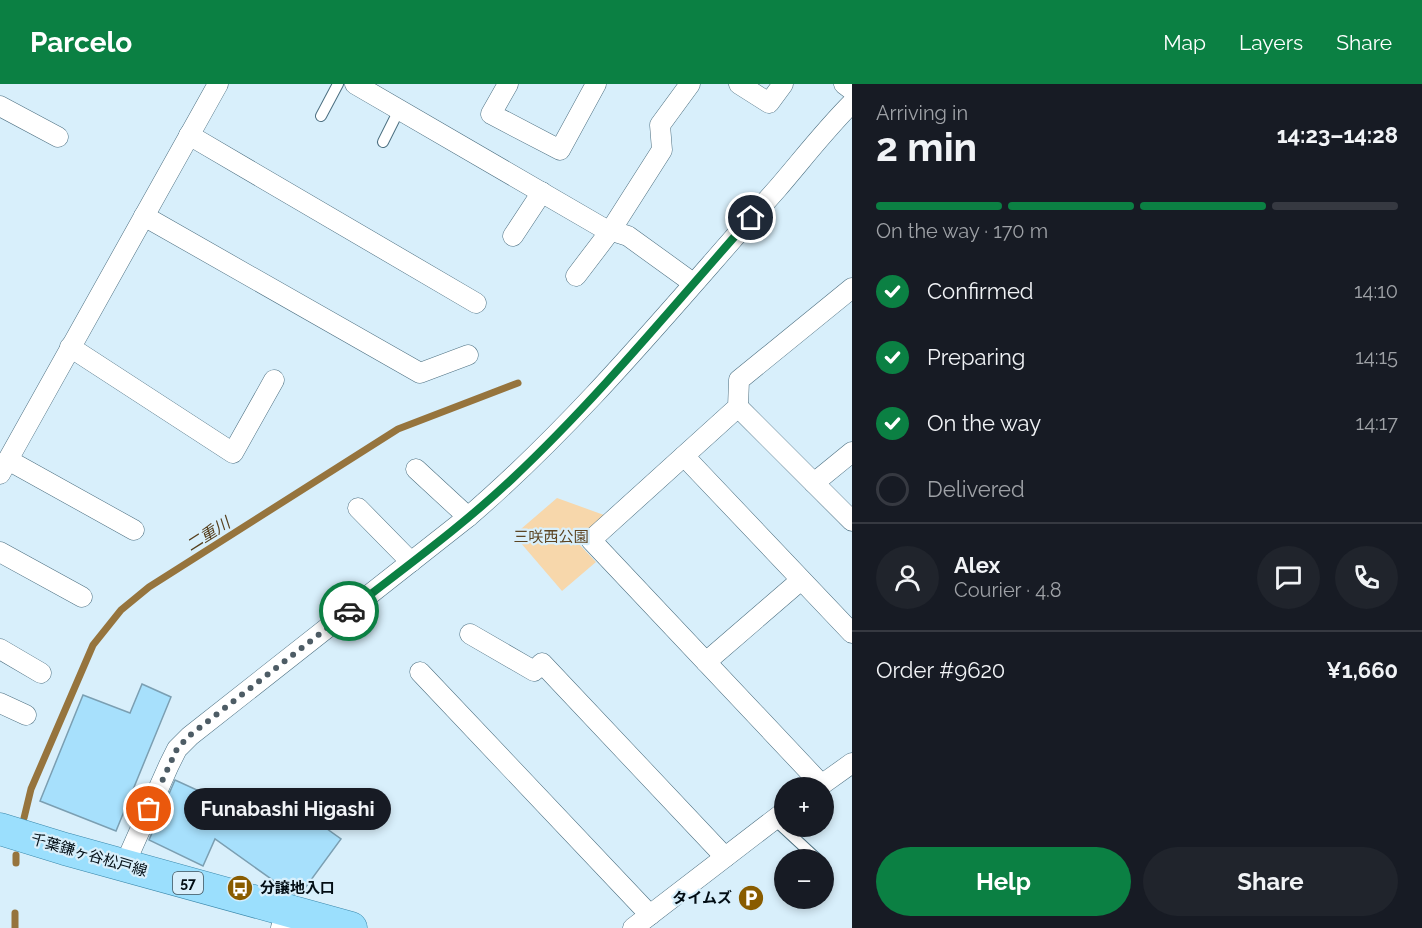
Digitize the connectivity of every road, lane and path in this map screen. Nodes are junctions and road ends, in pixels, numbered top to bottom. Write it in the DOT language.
graph roads {
  1 [pos="218,84"];
  2 [pos="338,84"];
  3 [pos="355,84"];
  4 [pos="508,84"];
  5 [pos="597,84"];
  6 [pos="690,84"];
  7 [pos="740,84"];
  8 [pos="783,84"];
  9 [pos="844,84"];
  10 [pos="852,90"];
  11 [pos="852,103"];
  12 [pos="0,106"];
  13 [pos="399,110"];
  14 [pos="321,116"];
  15 [pos="189,135"];
  16 [pos="58,137"];
  17 [pos="383,142"];
  18 [pos="542,192"];
  19 [pos="144,216"];
  20 [pos="611,230"];
  21 [pos="513,236"];
  22 [pos="576,276"];
  23 [pos="693,283"];
  24 [pos="852,288"];
  25 [pos="476,303"];
  26 [pos="70,347"];
  27 [pos="468,355"];
  28 [pos="274,380"];
  29 [pos="738,407"];
  30 [pos="852,452"];
  31 [pos="684,456"];
  32 [pos="4,467"];
  33 [pos="416,469"];
  34 [pos="814,483"];
  35 [pos="358,508"];
  36 [pos="468,517"];
  37 [pos="852,521"];
  38 [pos="134,530"];
  39 [pos="0,552"];
  40 [pos="411,562"];
  41 [pos="801,580"];
  42 [pos="82,597"];
  43 [pos="852,633"];
  44 [pos="470,634"];
  45 [pos="0,650"];
  46 [pos="706,662"];
  47 [pos="420,672"];
  48 [pos="41,673"];
  49 [pos="0,703"];
  50 [pos="26,715"];
  51 [pos="852,763"];
  52 [pos="811,777"];
  53 [pos="832,777"];
  54 [pos="774,820"];
  55 [pos="14,833"];
  56 [pos="798,837"];
  57 [pos="808,849"];
  58 [pos="725,857"];
  59 [pos="124,866"];
  60 [pos="650,915"];
  61 [pos="282,921"];
  62 [pos="351,928"];
  63 [pos="633,928"];
  1 -- 15 [label="street"];
  2 -- 14 [label="lane"];
  3 -- 13 [label="street"];
  4 -- 5 [label="street"];
  6 -- 20 [label="street"];
  7 -- 8 [label="street"];
  9 -- 10 [label="street"];
  11 -- 23 [label="street"];
  12 -- 16 [label="street"];
  13 -- 17 [label="lane"];
  13 -- 18 [label="street"];
  15 -- 19 [label="street"];
  15 -- 25 [label="street"];
  18 -- 20 [label="street"];
  18 -- 21 [label="street"];
  19 -- 26 [label="street"];
  19 -- 27 [label="street"];
  20 -- 22 [label="street"];
  20 -- 23 [label="street"];
  23 -- 36 [label="street"];
  24 -- 29 [label="street"];
  26 -- 28 [label="street"];
  26 -- 32 [label="street"];
  29 -- 31 [label="street"];
  29 -- 34 [label="street"];
  30 -- 34 [label="street"];
  31 -- 41 [label="street"];
  31 -- 46 [label="street"];
  32 -- 38 [label="street"];
  33 -- 36 [label="street"];
  34 -- 37 [label="street"];
  35 -- 40 [label="street"];
  36 -- 40 [label="street"];
  39 -- 42 [label="street"];
  40 -- 59 [label="street"];
  41 -- 43 [label="street"];
  41 -- 46 [label="street"];
  44 -- 58 [label="street"];
  45 -- 48 [label="street"];
  46 -- 52 [label="street"];
  47 -- 60 [label="street"];
  49 -- 50 [label="street"];
  51 -- 53 [label="street"];
  54 -- 58 [label="street"];
  55 -- 59 [label="main road, 千葉鎌ヶ谷松戸線 / 57"];
  56 -- 57 [label="lane"];
  58 -- 60 [label="street"];
  59 -- 61 [label="main road, 千葉鎌ヶ谷松戸線 / 57"];
  60 -- 63 [label="street"];
  61 -- 62 [label="main road, 千葉鎌ヶ谷松戸線 / 57"];
}
